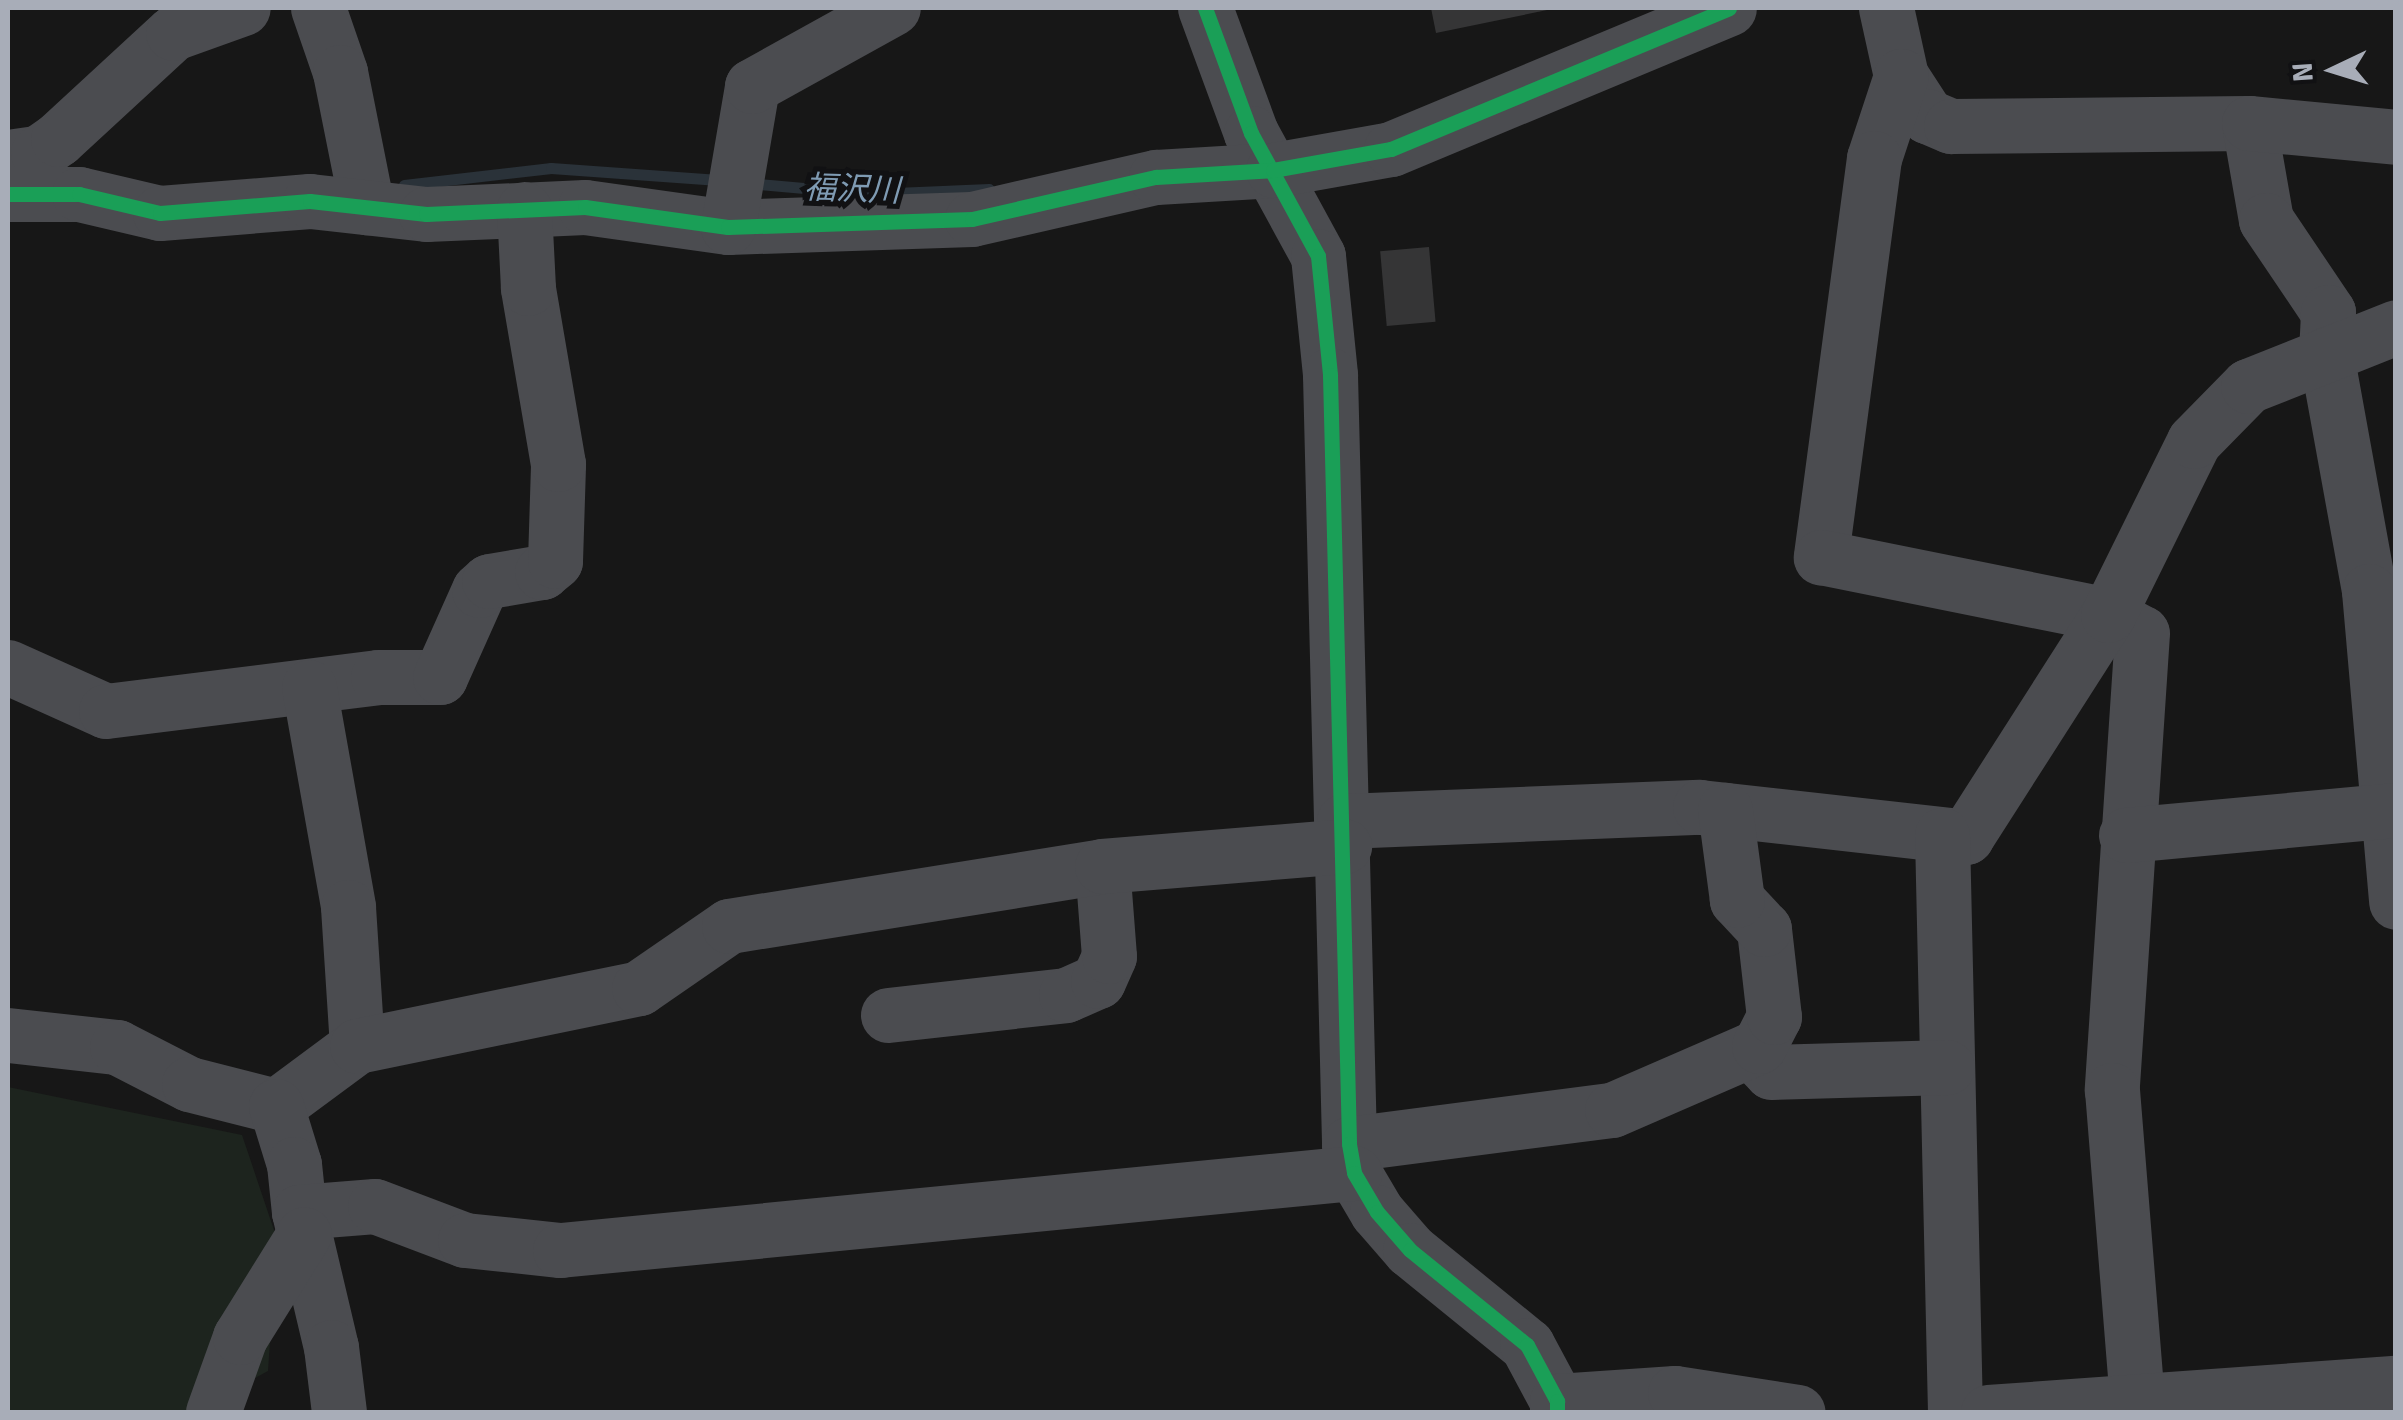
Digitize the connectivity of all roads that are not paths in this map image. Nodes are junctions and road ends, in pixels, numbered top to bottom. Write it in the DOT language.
graph roads {
  1 [pos="243,8"];
  2 [pos="318,8"];
  3 [pos="893,8"];
  4 [pos="1205,8"];
  5 [pos="1729,8"];
  6 [pos="1886,8"];
  7 [pos="1901,76"];
  8 [pos="2249,123"];
  9 [pos="2396,138"];
  10 [pos="8,157"];
  11 [pos="1272,170"];
  12 [pos="8,194"];
  13 [pos="367,208"];
  14 [pos="524,209"];
  15 [pos="728,227"];
  16 [pos="2396,327"];
  17 [pos="2326,354"];
  18 [pos="2108,615"];
  19 [pos="8,667"];
  20 [pos="308,687"];
  21 [pos="1725,810"];
  22 [pos="2392,810"];
  23 [pos="1344,834"];
  24 [pos="1942,835"];
  25 [pos="2126,835"];
  26 [pos="1102,866"];
  27 [pos="2396,902"];
  28 [pos="888,1014"];
  29 [pos="8,1035"];
  30 [pos="357,1046"];
  31 [pos="1750,1050"];
  32 [pos="1947,1068"];
  33 [pos="276,1106"];
  34 [pos="1352,1159"];
  35 [pos="301,1223"];
  36 [pos="2396,1383"];
  37 [pos="1557,1407"];
  38 [pos="2138,1407"];
  39 [pos="213,1412"];
  40 [pos="339,1412"];
  41 [pos="1798,1412"];
  42 [pos="1954,1412"];
  43 [pos="1988,1412"];
  1 -- 10 [label="street"];
  2 -- 13 [label="street"];
  3 -- 15 [label="street"];
  4 -- 11 [label="street"];
  5 -- 11 [label="street"];
  6 -- 7 [label="street"];
  7 -- 8 [label="street"];
  7 -- 18 [label="street"];
  8 -- 9 [label="street"];
  8 -- 17 [label="street"];
  11 -- 15 [label="street"];
  11 -- 23 [label="street"];
  12 -- 13 [label="street"];
  13 -- 14 [label="street"];
  14 -- 15 [label="street"];
  14 -- 20 [label="street"];
  16 -- 17 [label="street"];
  17 -- 18 [label="street"];
  17 -- 22 [label="street"];
  18 -- 24 [label="street"];
  18 -- 25 [label="street"];
  19 -- 20 [label="street"];
  20 -- 30 [label="street"];
  21 -- 23 [label="street"];
  21 -- 24 [label="street"];
  21 -- 31 [label="street"];
  22 -- 25 [label="street"];
  22 -- 27 [label="street"];
  23 -- 26 [label="street"];
  23 -- 34 [label="street"];
  24 -- 32 [label="street"];
  25 -- 38 [label="street"];
  26 -- 28 [label="street"];
  26 -- 30 [label="street"];
  29 -- 33 [label="street"];
  30 -- 33 [label="street"];
  31 -- 32 [label="street"];
  31 -- 34 [label="street"];
  32 -- 42 [label="street"];
  33 -- 35 [label="street"];
  34 -- 35 [label="street"];
  34 -- 37 [label="street"];
  35 -- 39 [label="street"];
  35 -- 40 [label="street"];
  36 -- 38 [label="street"];
  37 -- 41 [label="street"];
  38 -- 43 [label="street"];
}
